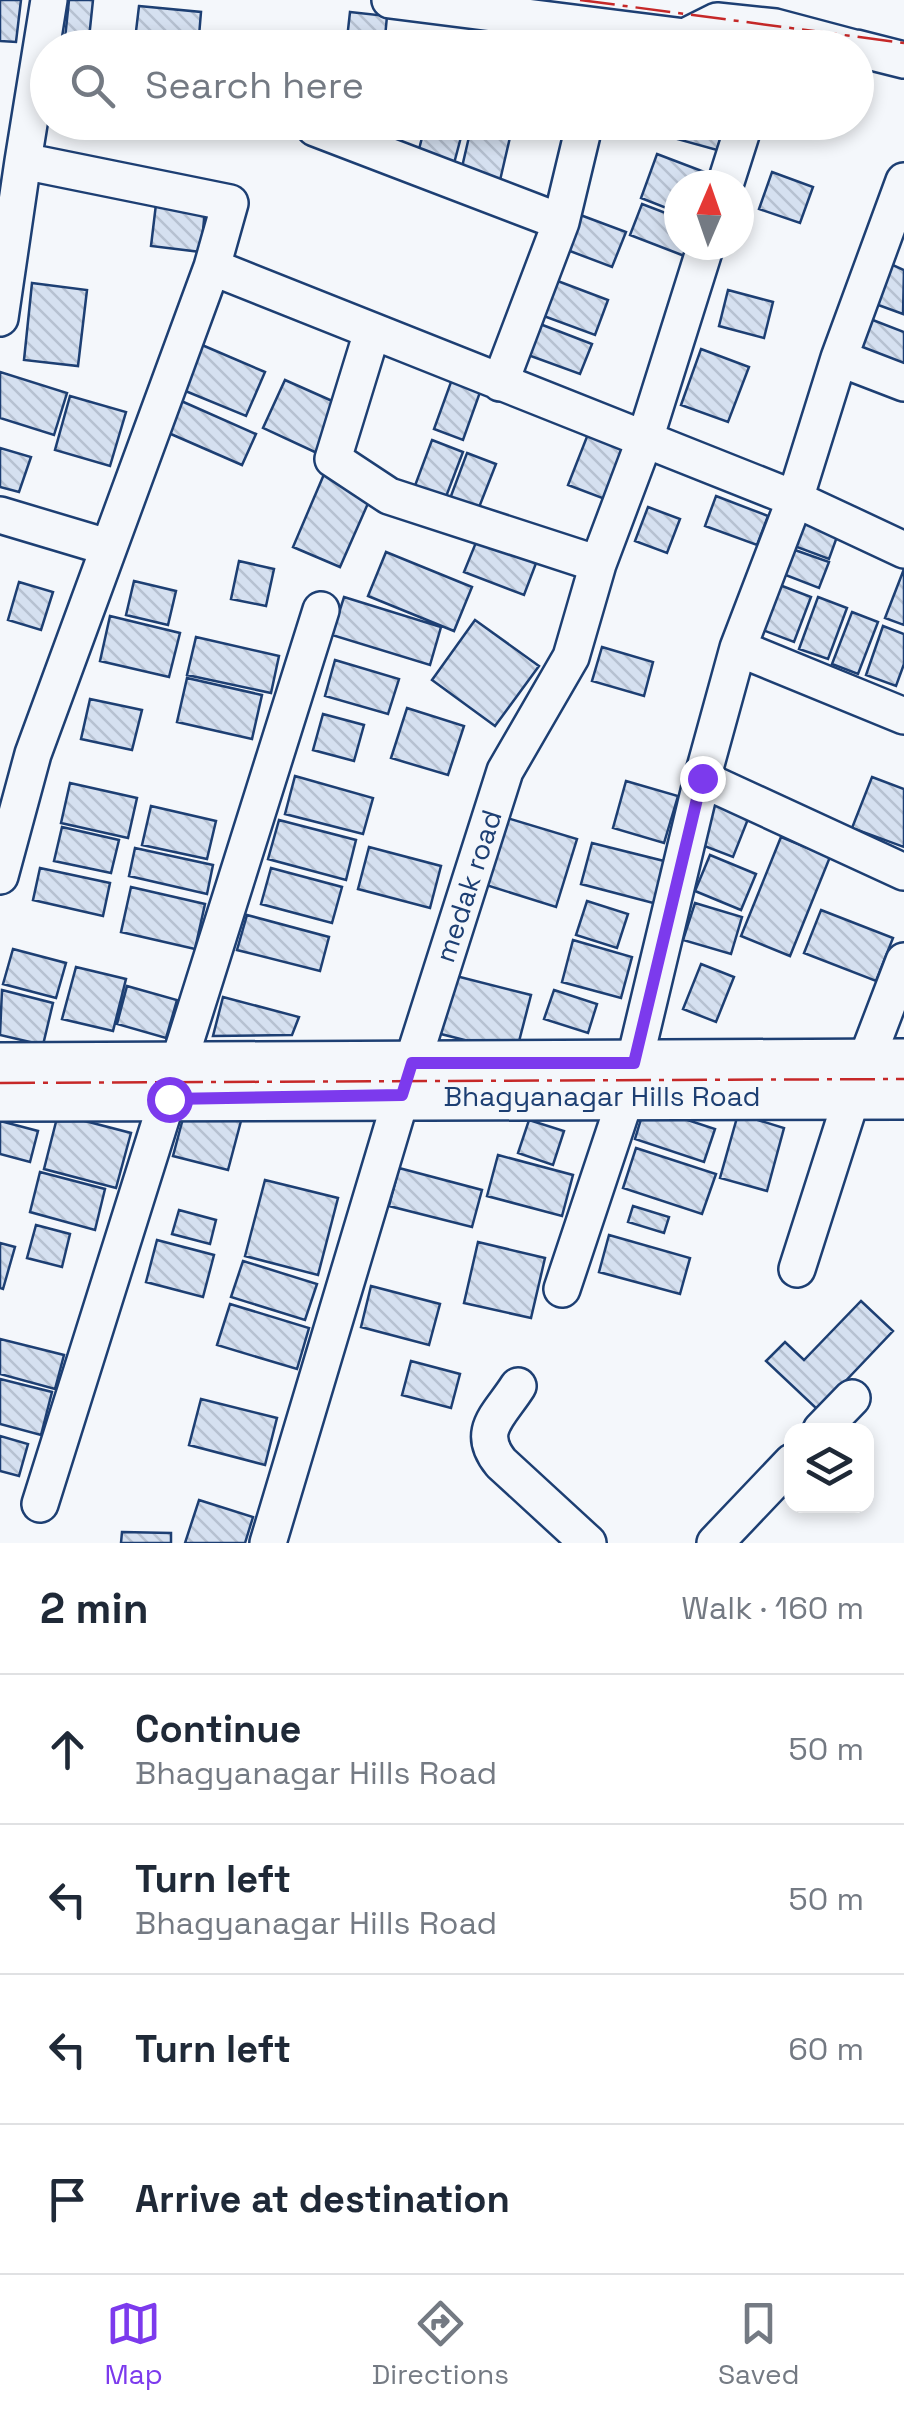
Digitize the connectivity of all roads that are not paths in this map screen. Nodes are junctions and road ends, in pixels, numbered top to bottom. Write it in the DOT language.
graph roads {
  1 [pos="49,0"];
  2 [pos="394,0"];
  3 [pos="705,11"];
  4 [pos="608,24"];
  5 [pos="776,25"];
  6 [pos="44,30"];
  7 [pos="644,30"];
  8 [pos="874,53"];
  9 [pos="904,60"];
  10 [pos="30,122"];
  11 [pos="347,140"];
  12 [pos="581,140"];
  13 [pos="739,140"];
  14 [pos="24,161"];
  15 [pos="730,170"];
  16 [pos="904,181"];
  17 [pos="562,222"];
  18 [pos="892,249"];
  19 [pos="701,260"];
  20 [pos="212,267"];
  21 [pos="0,318"];
  22 [pos="372,332"];
  23 [pos="839,358"];
  24 [pos="500,383"];
  25 [pos="904,383"];
  26 [pos="646,439"];
  27 [pos="795,499"];
  28 [pos="0,515"];
  29 [pos="107,547"];
  30 [pos="904,550"];
  31 [pos="598,564"];
  32 [pos="320,610"];
  33 [pos="738,648"];
  34 [pos="904,716"];
  35 [pos="16,749"];
  36 [pos="702,778"];
  37 [pos="904,872"];
  38 [pos="0,876"];
  39 [pos="904,961"];
  40 [pos="0,1066"];
  41 [pos="874,1074"];
  42 [pos="407,1079"];
  43 [pos="630,1080"];
  44 [pos="175,1082"];
  45 [pos="904,1096"];
  46 [pos="0,1098"];
  47 [pos="797,1269"];
  48 [pos="562,1288"];
  49 [pos="518,1386"];
  50 [pos="852,1398"];
  51 [pos="828,1423"];
  52 [pos="784,1471"];
  53 [pos="40,1504"];
  54 [pos="268,1543"];
  55 [pos="588,1543"];
  56 [pos="716,1543"];
  1 -- 6 [label="street"];
  2 -- 4 [label="street"];
  3 -- 5 [label="street"];
  4 -- 7 [label="street"];
  8 -- 9 [label="street"];
  10 -- 14 [label="street"];
  11 -- 17 [label="street"];
  12 -- 17 [label="street"];
  13 -- 15 [label="street"];
  14 -- 20 [label="street"];
  14 -- 21 [label="street"];
  16 -- 18 [label="street"];
  17 -- 24 [label="street"];
  18 -- 23 [label="street"];
  19 -- 26 [label="street, medak road"];
  20 -- 22 [label="street"];
  20 -- 29 [label="street"];
  22 -- 24 [label="street"];
  22 -- 31 [label="street"];
  23 -- 25 [label="street"];
  23 -- 27 [label="street"];
  24 -- 26 [label="street"];
  26 -- 27 [label="street"];
  26 -- 31 [label="street, medak road"];
  27 -- 30 [label="street"];
  27 -- 33 [label="street"];
  28 -- 29 [label="street"];
  29 -- 35 [label="street"];
  31 -- 42 [label="street, medak road"];
  32 -- 44 [label="street"];
  33 -- 34 [label="street"];
  33 -- 36 [label="street"];
  35 -- 38 [label="street"];
  36 -- 37 [label="street"];
  36 -- 43 [label="street"];
  39 -- 41 [label="street"];
  40 -- 44 [label="main road, Bhagyanagar Hills Road"];
  41 -- 43 [label="main road, Bhagyanagar Hills Road"];
  41 -- 45 [label="main road, Bhagyanagar Hills Road"];
  41 -- 47 [label="street"];
  42 -- 43 [label="main road, Bhagyanagar Hills Road"];
  42 -- 44 [label="main road, Bhagyanagar Hills Road"];
  42 -- 54 [label="street, medak road"];
  43 -- 48 [label="street"];
  44 -- 46 [label="main road, Bhagyanagar Hills Road"];
  44 -- 53 [label="street"];
  49 -- 55 [label="street"];
  50 -- 51 [label="street"];
  52 -- 56 [label="street"];
}
